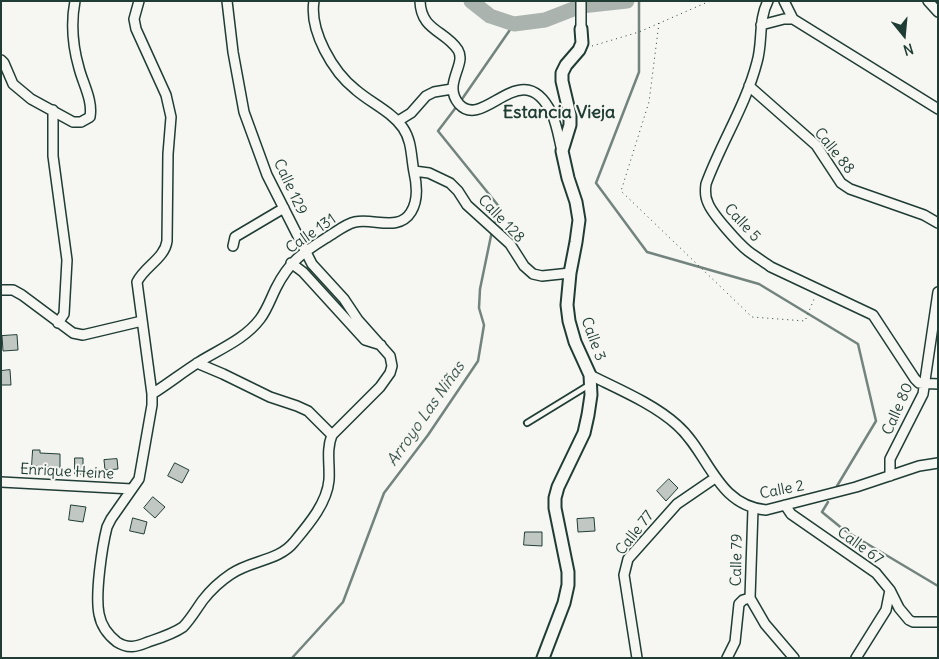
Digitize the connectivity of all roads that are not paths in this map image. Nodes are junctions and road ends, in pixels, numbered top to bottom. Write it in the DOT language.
graph roads {
  1 [pos="75,1"];
  2 [pos="139,1"];
  3 [pos="227,1"];
  4 [pos="314,1"];
  5 [pos="420,1"];
  6 [pos="581,1"];
  7 [pos="768,1"];
  8 [pos="784,1"];
  9 [pos="928,1"];
  10 [pos="938,12"];
  11 [pos="793,19"];
  12 [pos="761,25"];
  13 [pos="581,29"];
  14 [pos="1,60"];
  15 [pos="749,86"];
  16 [pos="452,89"];
  17 [pos="938,109"];
  18 [pos="53,110"];
  19 [pos="398,121"];
  20 [pos="562,151"];
  21 [pos="414,171"];
  22 [pos="284,208"];
  23 [pos="938,222"];
  24 [pos="233,246"];
  25 [pos="305,251"];
  26 [pos="291,263"];
  27 [pos="570,273"];
  28 [pos="1,290"];
  29 [pos="938,292"];
  30 [pos="142,321"];
  31 [pos="58,324"];
  32 [pos="381,345"];
  33 [pos="197,363"];
  34 [pos="590,380"];
  35 [pos="925,384"];
  36 [pos="938,384"];
  37 [pos="152,394"];
  38 [pos="527,423"];
  39 [pos="332,435"];
  40 [pos="938,463"];
  41 [pos="890,476"];
  42 [pos="715,478"];
  43 [pos="1,482"];
  44 [pos="132,489"];
  45 [pos="785,505"];
  46 [pos="752,508"];
  47 [pos="890,590"];
  48 [pos="750,598"];
  49 [pos="938,622"];
  50 [pos="543,658"];
  51 [pos="637,658"];
  52 [pos="728,658"];
  53 [pos="794,658"];
  54 [pos="856,658"];
  1 -- 18 [label="street"];
  2 -- 30 [label="street"];
  3 -- 22 [label="street, Calle 129"];
  4 -- 19 [label="street"];
  5 -- 16 [label="street"];
  6 -- 13 [label="street"];
  7 -- 12 [label="street, Calle 5"];
  8 -- 11 [label="street"];
  9 -- 10 [label="street"];
  11 -- 12 [label="street"];
  11 -- 17 [label="street"];
  12 -- 15 [label="street, Calle 5"];
  13 -- 20 [label="street, Calle 3"];
  14 -- 18 [label="street"];
  15 -- 23 [label="street, Calle 88"];
  15 -- 35 [label="street, Calle 5"];
  16 -- 19 [label="street"];
  16 -- 20 [label="street"];
  18 -- 31 [label="street"];
  19 -- 21 [label="street, Calle 131"];
  20 -- 27 [label="street, Calle 3"];
  21 -- 25 [label="street, Calle 131"];
  21 -- 27 [label="street, Calle 128"];
  22 -- 24 [label="street"];
  22 -- 25 [label="street, Calle 129"];
  25 -- 26 [label="street, Calle 131"];
  25 -- 32 [label="street, Calle 129"];
  26 -- 32 [label="street"];
  26 -- 33 [label="street, Calle 131"];
  27 -- 34 [label="street, Calle 3"];
  28 -- 31 [label="street"];
  29 -- 35 [label="street, Calle 80"];
  30 -- 31 [label="street"];
  30 -- 37 [label="street"];
  32 -- 39 [label="street, Calle 129"];
  33 -- 37 [label="street, Calle 131"];
  33 -- 39 [label="street"];
  34 -- 38 [label="lane"];
  34 -- 42 [label="street, Calle 2"];
  34 -- 50 [label="street, Calle 3"];
  35 -- 36 [label="street"];
  35 -- 41 [label="street, Calle 80"];
  37 -- 44 [label="street"];
  39 -- 44 [label="street"];
  40 -- 41 [label="street, Calle 2"];
  41 -- 45 [label="street, Calle 2"];
  42 -- 46 [label="street, Calle 2"];
  42 -- 51 [label="street, Calle 77"];
  43 -- 44 [label="street, Enrique Heine"];
  45 -- 46 [label="street, Calle 2"];
  45 -- 47 [label="street, Calle 67"];
  46 -- 48 [label="street, Calle 79"];
  47 -- 49 [label="street, Calle 67"];
  47 -- 54 [label="street"];
  48 -- 52 [label="street"];
  48 -- 53 [label="street, Calle 79"];
}
